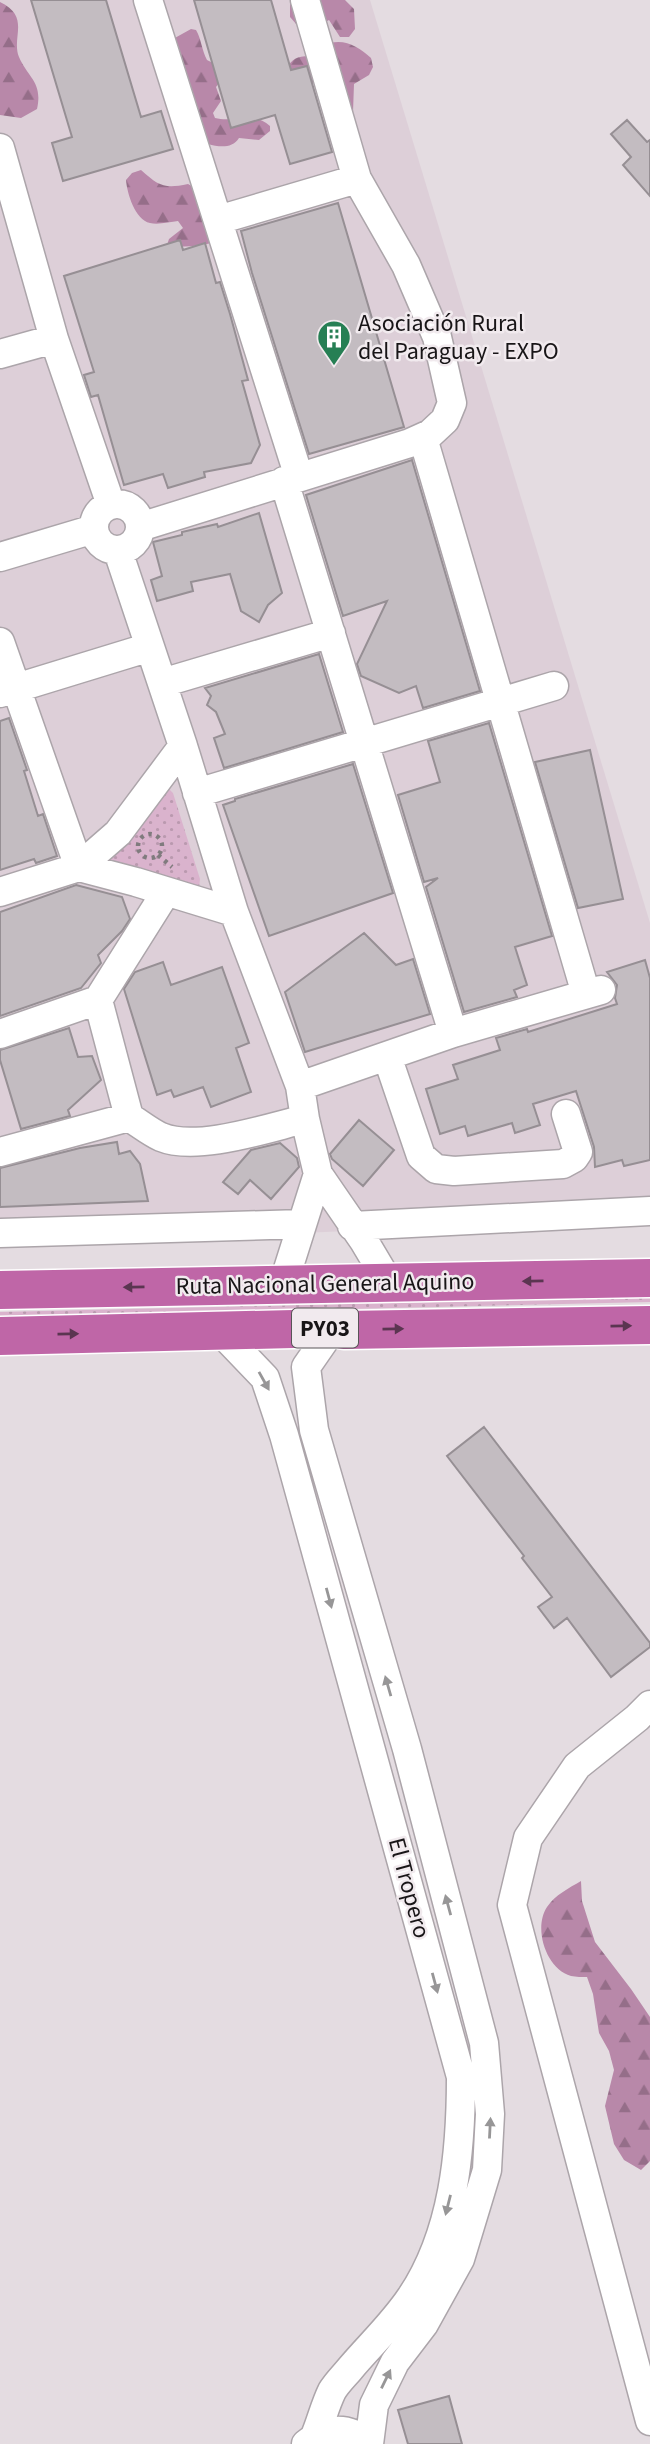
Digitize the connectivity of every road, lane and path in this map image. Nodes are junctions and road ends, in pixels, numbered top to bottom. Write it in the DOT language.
graph roads {
  1 [pos="148,0"];
  2 [pos="305,0"];
  3 [pos="0,148"];
  4 [pos="357,179"];
  5 [pos="218,220"];
  6 [pos="54,339"];
  7 [pos="0,354"];
  8 [pos="423,438"];
  9 [pos="292,479"];
  10 [pos="111,505"];
  11 [pos="140,527"];
  12 [pos="94,529"];
  13 [pos="118,551"];
  14 [pos="0,557"];
  15 [pos="331,633"];
  16 [pos="0,642"];
  17 [pos="150,647"];
  18 [pos="162,683"];
  19 [pos="554,686"];
  20 [pos="7,691"];
  21 [pos="500,702"];
  22 [pos="365,742"];
  23 [pos="183,746"];
  24 [pos="197,793"];
  25 [pos="156,836"];
  26 [pos="79,867"];
  27 [pos="0,892"];
  28 [pos="166,892"];
  29 [pos="234,912"];
  30 [pos="99,1000"];
  31 [pos="453,1033"];
  32 [pos="0,1034"];
  33 [pos="387,1056"];
  34 [pos="300,1086"];
  35 [pos="566,1114"];
  36 [pos="129,1117"];
  37 [pos="305,1119"];
  38 [pos="0,1152"];
  39 [pos="318,1174"];
  40 [pos="650,1211"];
  41 [pos="302,1224"];
  42 [pos="352,1226"];
  43 [pos="0,1233"];
  44 [pos="650,1279"];
  45 [pos="389,1283"];
  46 [pos="283,1285"];
  47 [pos="0,1290"];
  48 [pos="650,1325"];
  49 [pos="333,1328"];
  50 [pos="219,1330"];
  51 [pos="0,1336"];
  52 [pos="650,1705"];
  53 [pos="650,2421"];
  54 [pos="311,2440"];
  55 [pos="369,2444"];
  1 -- 5 [label="street"];
  2 -- 4 [label="street"];
  3 -- 6 [label="street"];
  4 -- 5 [label="street"];
  4 -- 8 [label="street"];
  5 -- 9 [label="street"];
  6 -- 7 [label="street"];
  6 -- 10 [label="street"];
  8 -- 9 [label="street"];
  8 -- 21 [label="street"];
  9 -- 11 [label="street"];
  9 -- 15 [label="street"];
  10 -- 11 [label="street"];
  10 -- 12 [label="street"];
  11 -- 13 [label="street"];
  12 -- 13 [label="street"];
  12 -- 14 [label="street"];
  13 -- 17 [label="street"];
  15 -- 18 [label="street"];
  15 -- 22 [label="street"];
  16 -- 20 [label="street"];
  17 -- 18 [label="street"];
  17 -- 20 [label="street"];
  18 -- 23 [label="street"];
  19 -- 21 [label="street"];
  20 -- 26 [label="street"];
  21 -- 22 [label="street"];
  21 -- 31 [label="street"];
  22 -- 24 [label="street"];
  22 -- 31 [label="street"];
  23 -- 24 [label="street"];
  23 -- 26 [label="street"];
  24 -- 29 [label="street"];
  25 -- 25 [label="path"];
  26 -- 27 [label="street"];
  26 -- 28 [label="street"];
  28 -- 29 [label="street"];
  28 -- 30 [label="street"];
  29 -- 34 [label="street"];
  30 -- 32 [label="street"];
  30 -- 36 [label="street"];
  31 -- 33 [label="street"];
  33 -- 34 [label="street"];
  33 -- 35 [label="street"];
  34 -- 37 [label="street"];
  36 -- 37 [label="street"];
  36 -- 38 [label="street"];
  37 -- 39 [label="street"];
  39 -- 41 [label="street"];
  39 -- 42 [label="street"];
  40 -- 42 [label="street"];
  41 -- 43 [label="street"];
  41 -- 46 [label="street"];
  42 -- 45 [label="street"];
  44 -- 45 [label="highway, Ruta Nacional General Aquino / PY03, one-way"];
  45 -- 46 [label="highway, Ruta Nacional General Aquino / PY03"];
  46 -- 47 [label="highway, Ruta Nacional General Aquino / PY03, one-way"];
  49 -- 48 [label="highway, Ruta Nacional General Aquino / PY03, one-way"];
  49 -- 50 [label="highway, Ruta Nacional General Aquino / PY03"];
  55 -- 49 [label="street, El Tropero, one-way"];
  51 -- 50 [label="highway, Ruta Nacional General Aquino / PY03, one-way"];
  50 -- 54 [label="street, El Tropero, one-way"];
  52 -- 53 [label="street"];
  54 -- 55 [label="street"];
}
